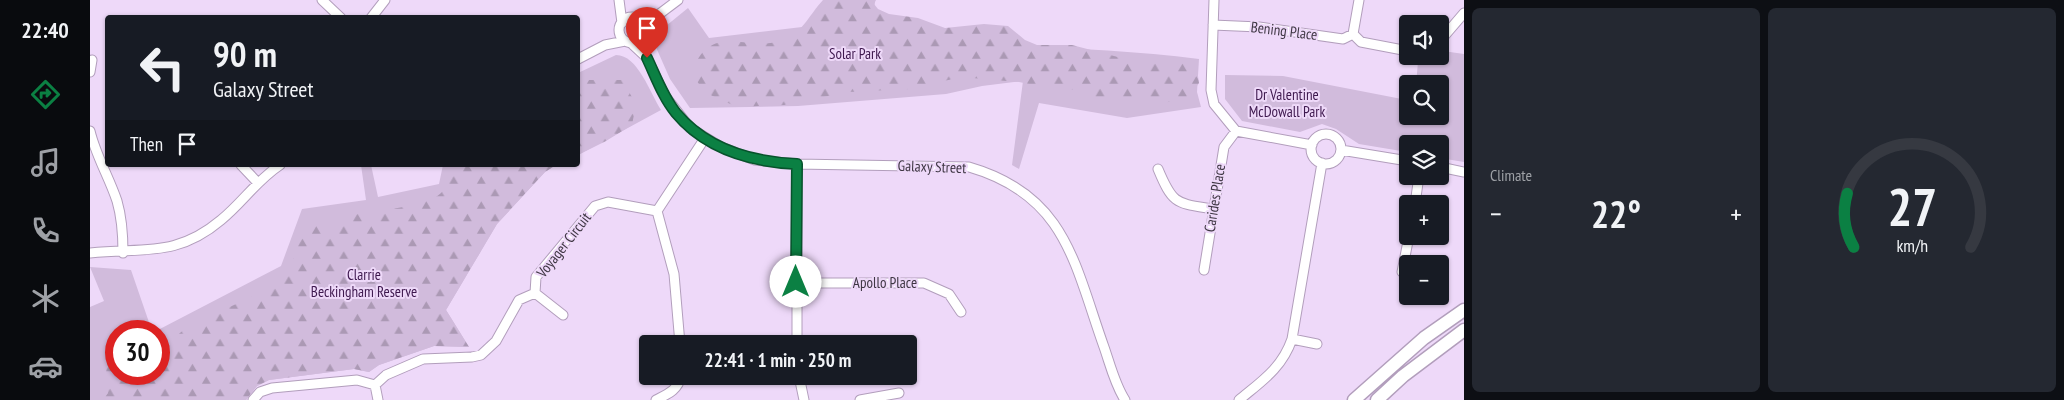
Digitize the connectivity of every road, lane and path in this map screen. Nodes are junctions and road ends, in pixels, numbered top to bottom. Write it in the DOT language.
graph roads {
  1 [pos="322,0"];
  2 [pos="385,0"];
  3 [pos="619,0"];
  4 [pos="678,0"];
  5 [pos="1214,0"];
  6 [pos="1359,0"];
  7 [pos="1464,13"];
  8 [pos="338,15"];
  9 [pos="373,15"];
  10 [pos="658,16"];
  11 [pos="637,18"];
  12 [pos="1213,25"];
  13 [pos="620,27"];
  14 [pos="1449,30"];
  15 [pos="645,33"];
  16 [pos="1353,34"];
  17 [pos="628,42"];
  18 [pos="605,45"];
  19 [pos="1399,49"];
  20 [pos="580,58"];
  21 [pos="647,58"];
  22 [pos="92,60"];
  23 [pos="90,72"];
  24 [pos="90,131"];
  25 [pos="1236,131"];
  26 [pos="705,138"];
  27 [pos="1312,145"];
  28 [pos="1341,150"];
  29 [pos="1399,160"];
  30 [pos="1322,163"];
  31 [pos="797,164"];
  32 [pos="242,167"];
  33 [pos="278,167"];
  34 [pos="1158,169"];
  35 [pos="1449,169"];
  36 [pos="1464,172"];
  37 [pos="258,183"];
  38 [pos="1213,209"];
  39 [pos="657,211"];
  40 [pos="90,253"];
  41 [pos="123,253"];
  42 [pos="1204,270"];
  43 [pos="796,282"];
  44 [pos="535,292"];
  45 [pos="1464,310"];
  46 [pos="961,312"];
  47 [pos="563,315"];
  48 [pos="1464,330"];
  49 [pos="679,335"];
  50 [pos="797,335"];
  51 [pos="1292,339"];
  52 [pos="1317,344"];
  53 [pos="375,385"];
  54 [pos="679,385"];
  55 [pos="801,385"];
  56 [pos="899,393"];
  57 [pos="253,400"];
  58 [pos="378,400"];
  59 [pos="656,400"];
  60 [pos="804,400"];
  61 [pos="860,400"];
  62 [pos="1126,400"];
  63 [pos="1239,400"];
  64 [pos="1354,400"];
  65 [pos="1377,400"];
  1 -- 8 [label="street"];
  2 -- 9 [label="street"];
  3 -- 11 [label="street"];
  3 -- 13 [label="street"];
  4 -- 10 [label="street"];
  5 -- 12 [label="street"];
  6 -- 16 [label="street"];
  7 -- 14 [label="street"];
  10 -- 11 [label="street"];
  10 -- 15 [label="street"];
  11 -- 13 [label="street"];
  11 -- 15 [label="street"];
  12 -- 16 [label="street, Bening Place"];
  12 -- 25 [label="street"];
  13 -- 17 [label="street"];
  13 -- 18 [label="street"];
  15 -- 17 [label="street"];
  15 -- 21 [label="street, Galaxy Street"];
  16 -- 19 [label="street"];
  17 -- 18 [label="street"];
  17 -- 21 [label="street, Galaxy Street"];
  18 -- 20 [label="street"];
  21 -- 26 [label="street, Galaxy Street"];
  22 -- 23 [label="street"];
  24 -- 41 [label="street"];
  25 -- 27 [label="street"];
  25 -- 38 [label="street, Carides Place"];
  26 -- 31 [label="street, Galaxy Street"];
  26 -- 39 [label="street"];
  27 -- 28 [label="street"];
  27 -- 30 [label="street"];
  28 -- 29 [label="street"];
  28 -- 30 [label="street"];
  30 -- 51 [label="street"];
  31 -- 43 [label="street"];
  31 -- 62 [label="street, Galaxy Street"];
  32 -- 37 [label="street"];
  33 -- 37 [label="street"];
  34 -- 38 [label="street"];
  35 -- 36 [label="street"];
  37 -- 41 [label="street"];
  38 -- 42 [label="street, Carides Place"];
  39 -- 44 [label="street, Voyager Circuit"];
  39 -- 49 [label="street"];
  40 -- 41 [label="street"];
  43 -- 46 [label="street, Apollo Place"];
  43 -- 50 [label="street"];
  44 -- 47 [label="street"];
  44 -- 53 [label="street, Voyager Circuit"];
  45 -- 64 [label="highway"];
  48 -- 65 [label="highway"];
  51 -- 52 [label="street"];
  51 -- 63 [label="street"];
  53 -- 57 [label="street"];
  53 -- 58 [label="street"];
  54 -- 59 [label="street"];
  55 -- 60 [label="street"];
  56 -- 61 [label="street"];
}
